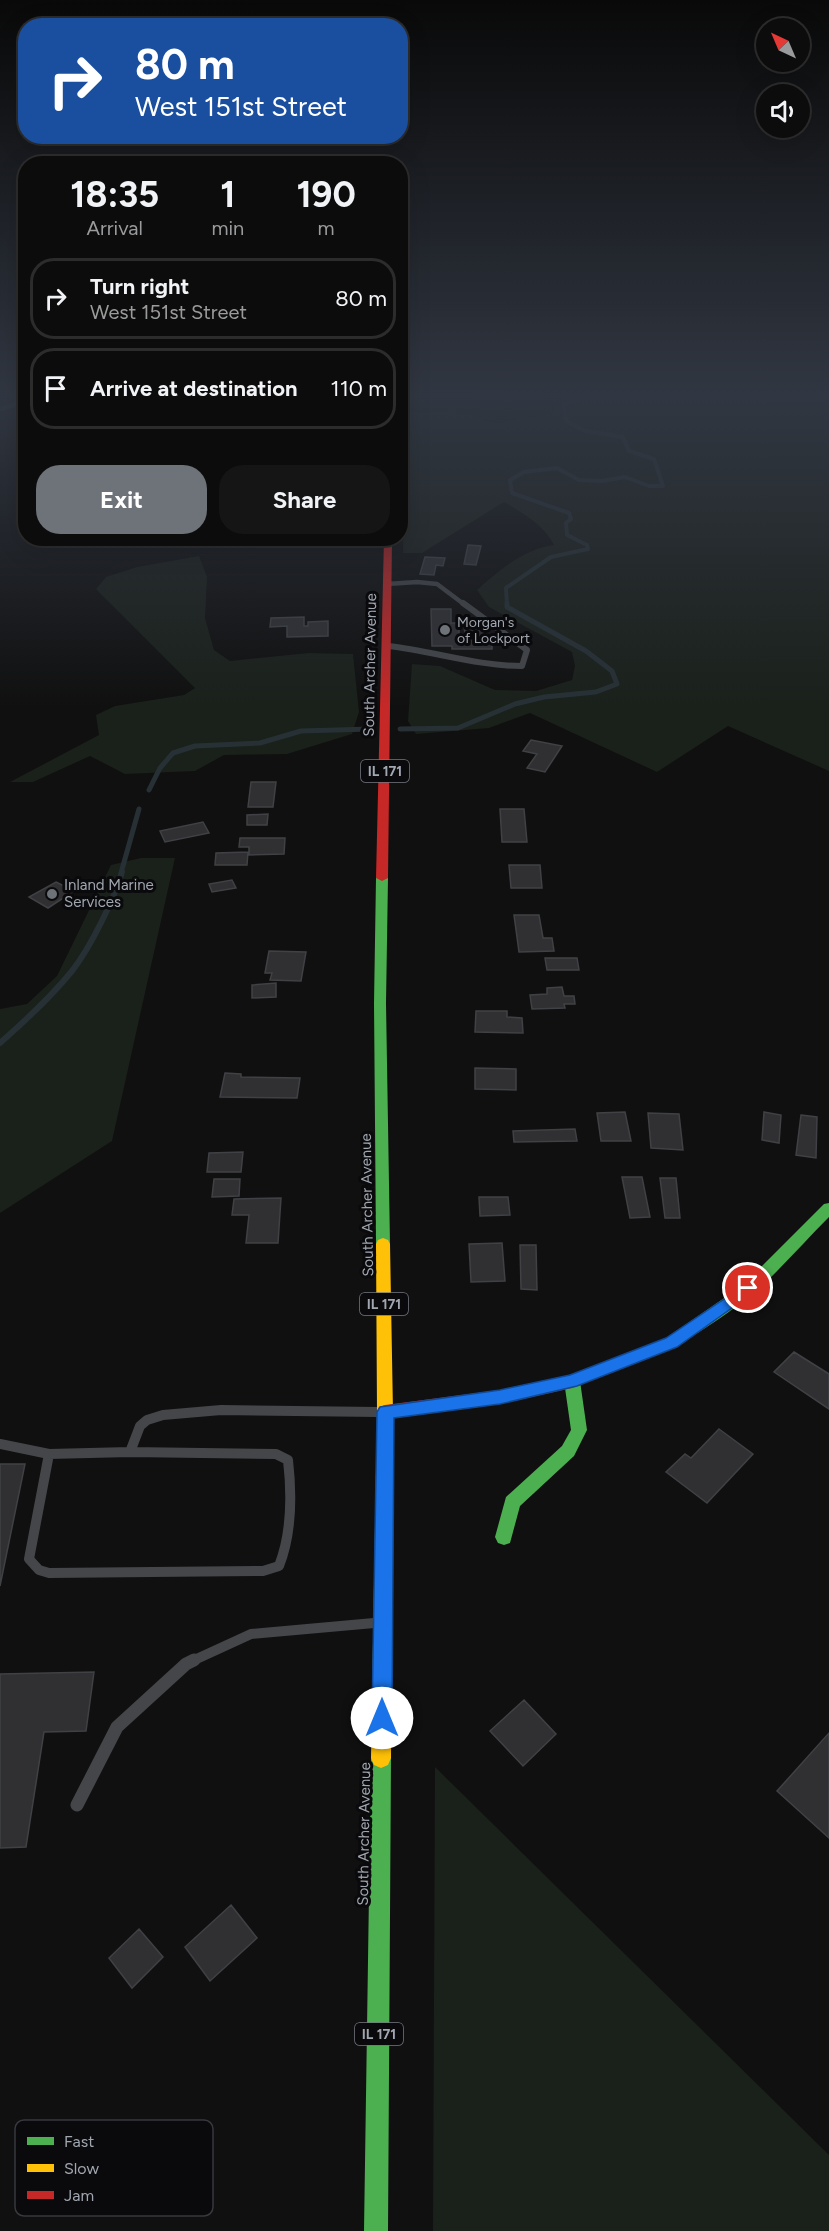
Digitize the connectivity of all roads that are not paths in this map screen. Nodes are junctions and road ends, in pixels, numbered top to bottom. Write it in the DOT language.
graph roads {
  1 [pos="388,546"];
  2 [pos="387,584"];
  3 [pos="388,646"];
  4 [pos="829,1208"];
  5 [pos="572,1381"];
  6 [pos="385,1412"];
  7 [pos="0,1444"];
  8 [pos="130,1452"];
  9 [pos="49,1454"];
  10 [pos="504,1537"];
  11 [pos="383,1622"];
  12 [pos="77,1805"];
  13 [pos="376,2231"];
  1 -- 2 [label="main road, South Archer Avenue / IL 171"];
  2 -- 3 [label="main road, South Archer Avenue / IL 171"];
  2 -- 3 [label="lane"];
  3 -- 6 [label="main road, South Archer Avenue / IL 171"];
  4 -- 5 [label="main road"];
  5 -- 6 [label="main road"];
  5 -- 10 [label="main road"];
  6 -- 8 [label="lane"];
  6 -- 11 [label="main road, South Archer Avenue / IL 171"];
  7 -- 9 [label="lane"];
  8 -- 9 [label="lane"];
  8 -- 9 [label="lane"];
  11 -- 12 [label="lane"];
  11 -- 13 [label="main road, South Archer Avenue / IL 171"];
}
